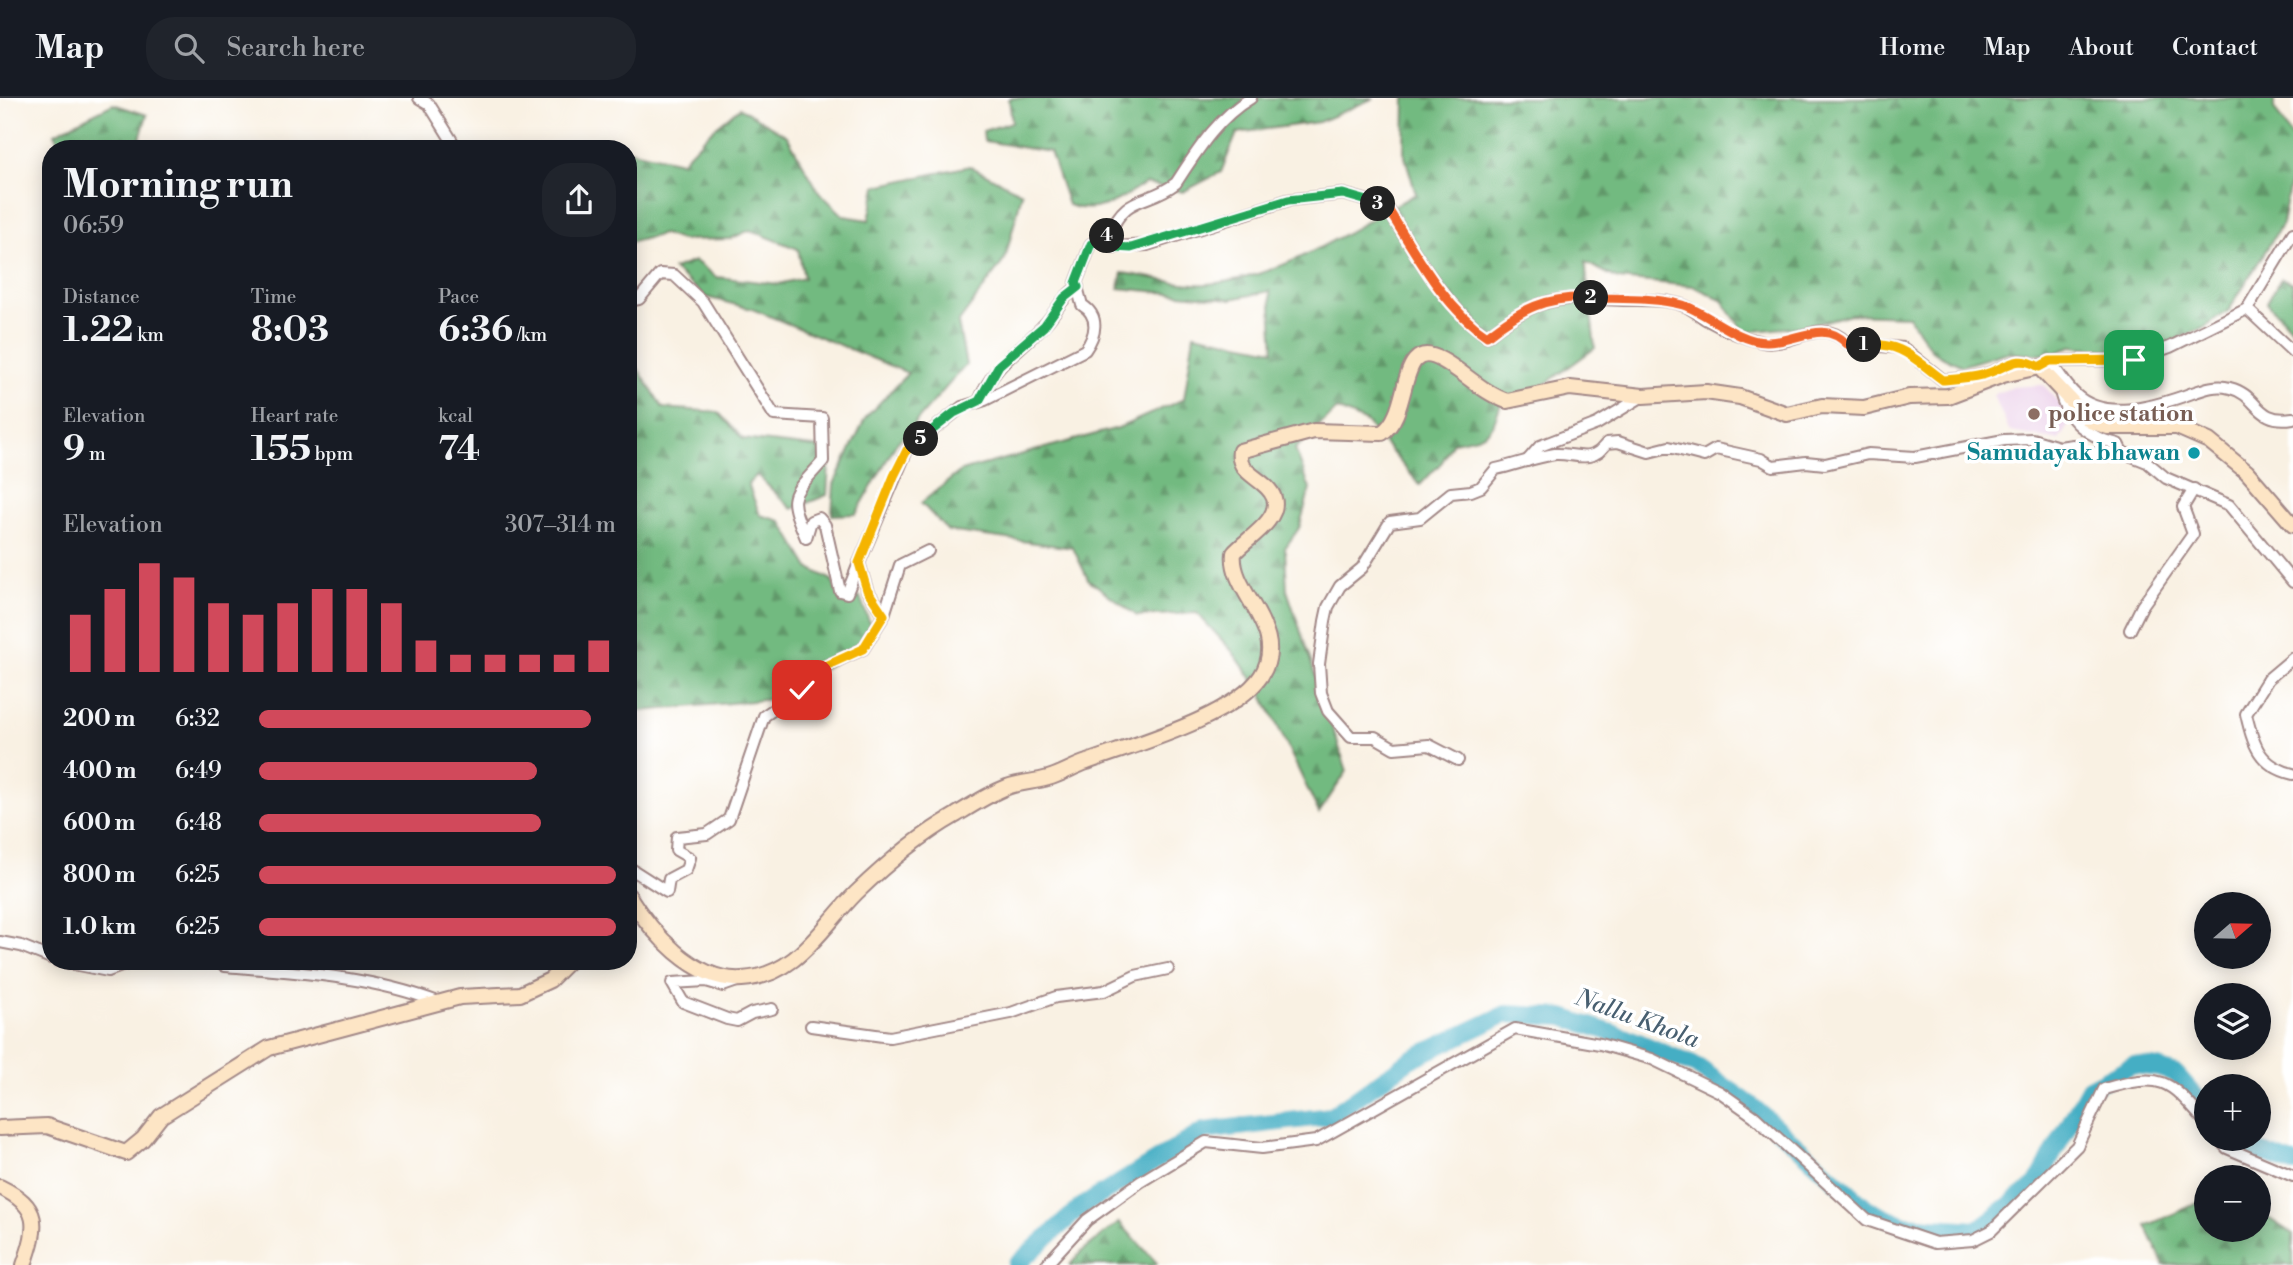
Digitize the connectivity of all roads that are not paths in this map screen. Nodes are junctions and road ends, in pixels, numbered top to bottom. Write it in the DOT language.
graph roads {
  1 [pos="419,98"];
  2 [pos="1251,98"];
  3 [pos="451,140"];
  4 [pos="2293,233"];
  5 [pos="1109,235"];
  6 [pos="1078,287"];
  7 [pos="637,299"];
  8 [pos="2247,309"];
  9 [pos="2293,352"];
  10 [pos="2045,364"];
  11 [pos="2060,391"];
  12 [pos="1643,396"];
  13 [pos="979,401"];
  14 [pos="2293,418"];
  15 [pos="2122,452"];
  16 [pos="1527,461"];
  17 [pos="2194,489"];
  18 [pos="2293,525"];
  19 [pos="928,551"];
  20 [pos="859,563"];
  21 [pos="2293,582"];
  22 [pos="884,615"];
  23 [pos="2130,630"];
  24 [pos="2293,658"];
  25 [pos="1458,760"];
  26 [pos="2293,774"];
  27 [pos="637,873"];
  28 [pos="637,909"];
  29 [pos="0,942"];
  30 [pos="42,954"];
  31 [pos="1168,969"];
  32 [pos="274,970"];
  33 [pos="562,970"];
  34 [pos="742,979"];
  35 [pos="438,1002"];
  36 [pos="772,1009"];
  37 [pos="811,1026"];
  38 [pos="2194,1109"];
  39 [pos="0,1128"];
  40 [pos="2234,1151"];
  41 [pos="2293,1176"];
  42 [pos="0,1187"];
  43 [pos="24,1265"];
  44 [pos="1046,1265"];
  1 -- 3 [label="street"];
  2 -- 5 [label="street"];
  4 -- 8 [label="street"];
  5 -- 6 [label="street"];
  5 -- 10 [label="street"];
  6 -- 13 [label="street"];
  6 -- 13 [label="street"];
  7 -- 20 [label="street"];
  8 -- 9 [label="street"];
  8 -- 10 [label="street"];
  10 -- 11 [label="main road"];
  10 -- 12 [label="main road"];
  10 -- 14 [label="street"];
  11 -- 15 [label="street"];
  11 -- 18 [label="main road"];
  12 -- 16 [label="street"];
  12 -- 34 [label="main road"];
  13 -- 20 [label="street"];
  15 -- 16 [label="street"];
  15 -- 17 [label="street"];
  16 -- 25 [label="street"];
  17 -- 21 [label="street"];
  17 -- 23 [label="street"];
  19 -- 22 [label="street"];
  20 -- 22 [label="street"];
  22 -- 27 [label="street"];
  24 -- 26 [label="street"];
  28 -- 34 [label="main road"];
  29 -- 30 [label="street"];
  31 -- 37 [label="street"];
  32 -- 35 [label="street"];
  33 -- 35 [label="main road"];
  34 -- 36 [label="street"];
  35 -- 39 [label="main road"];
  38 -- 44 [label="street"];
  40 -- 41 [label="street"];
  42 -- 43 [label="main road"];
}
